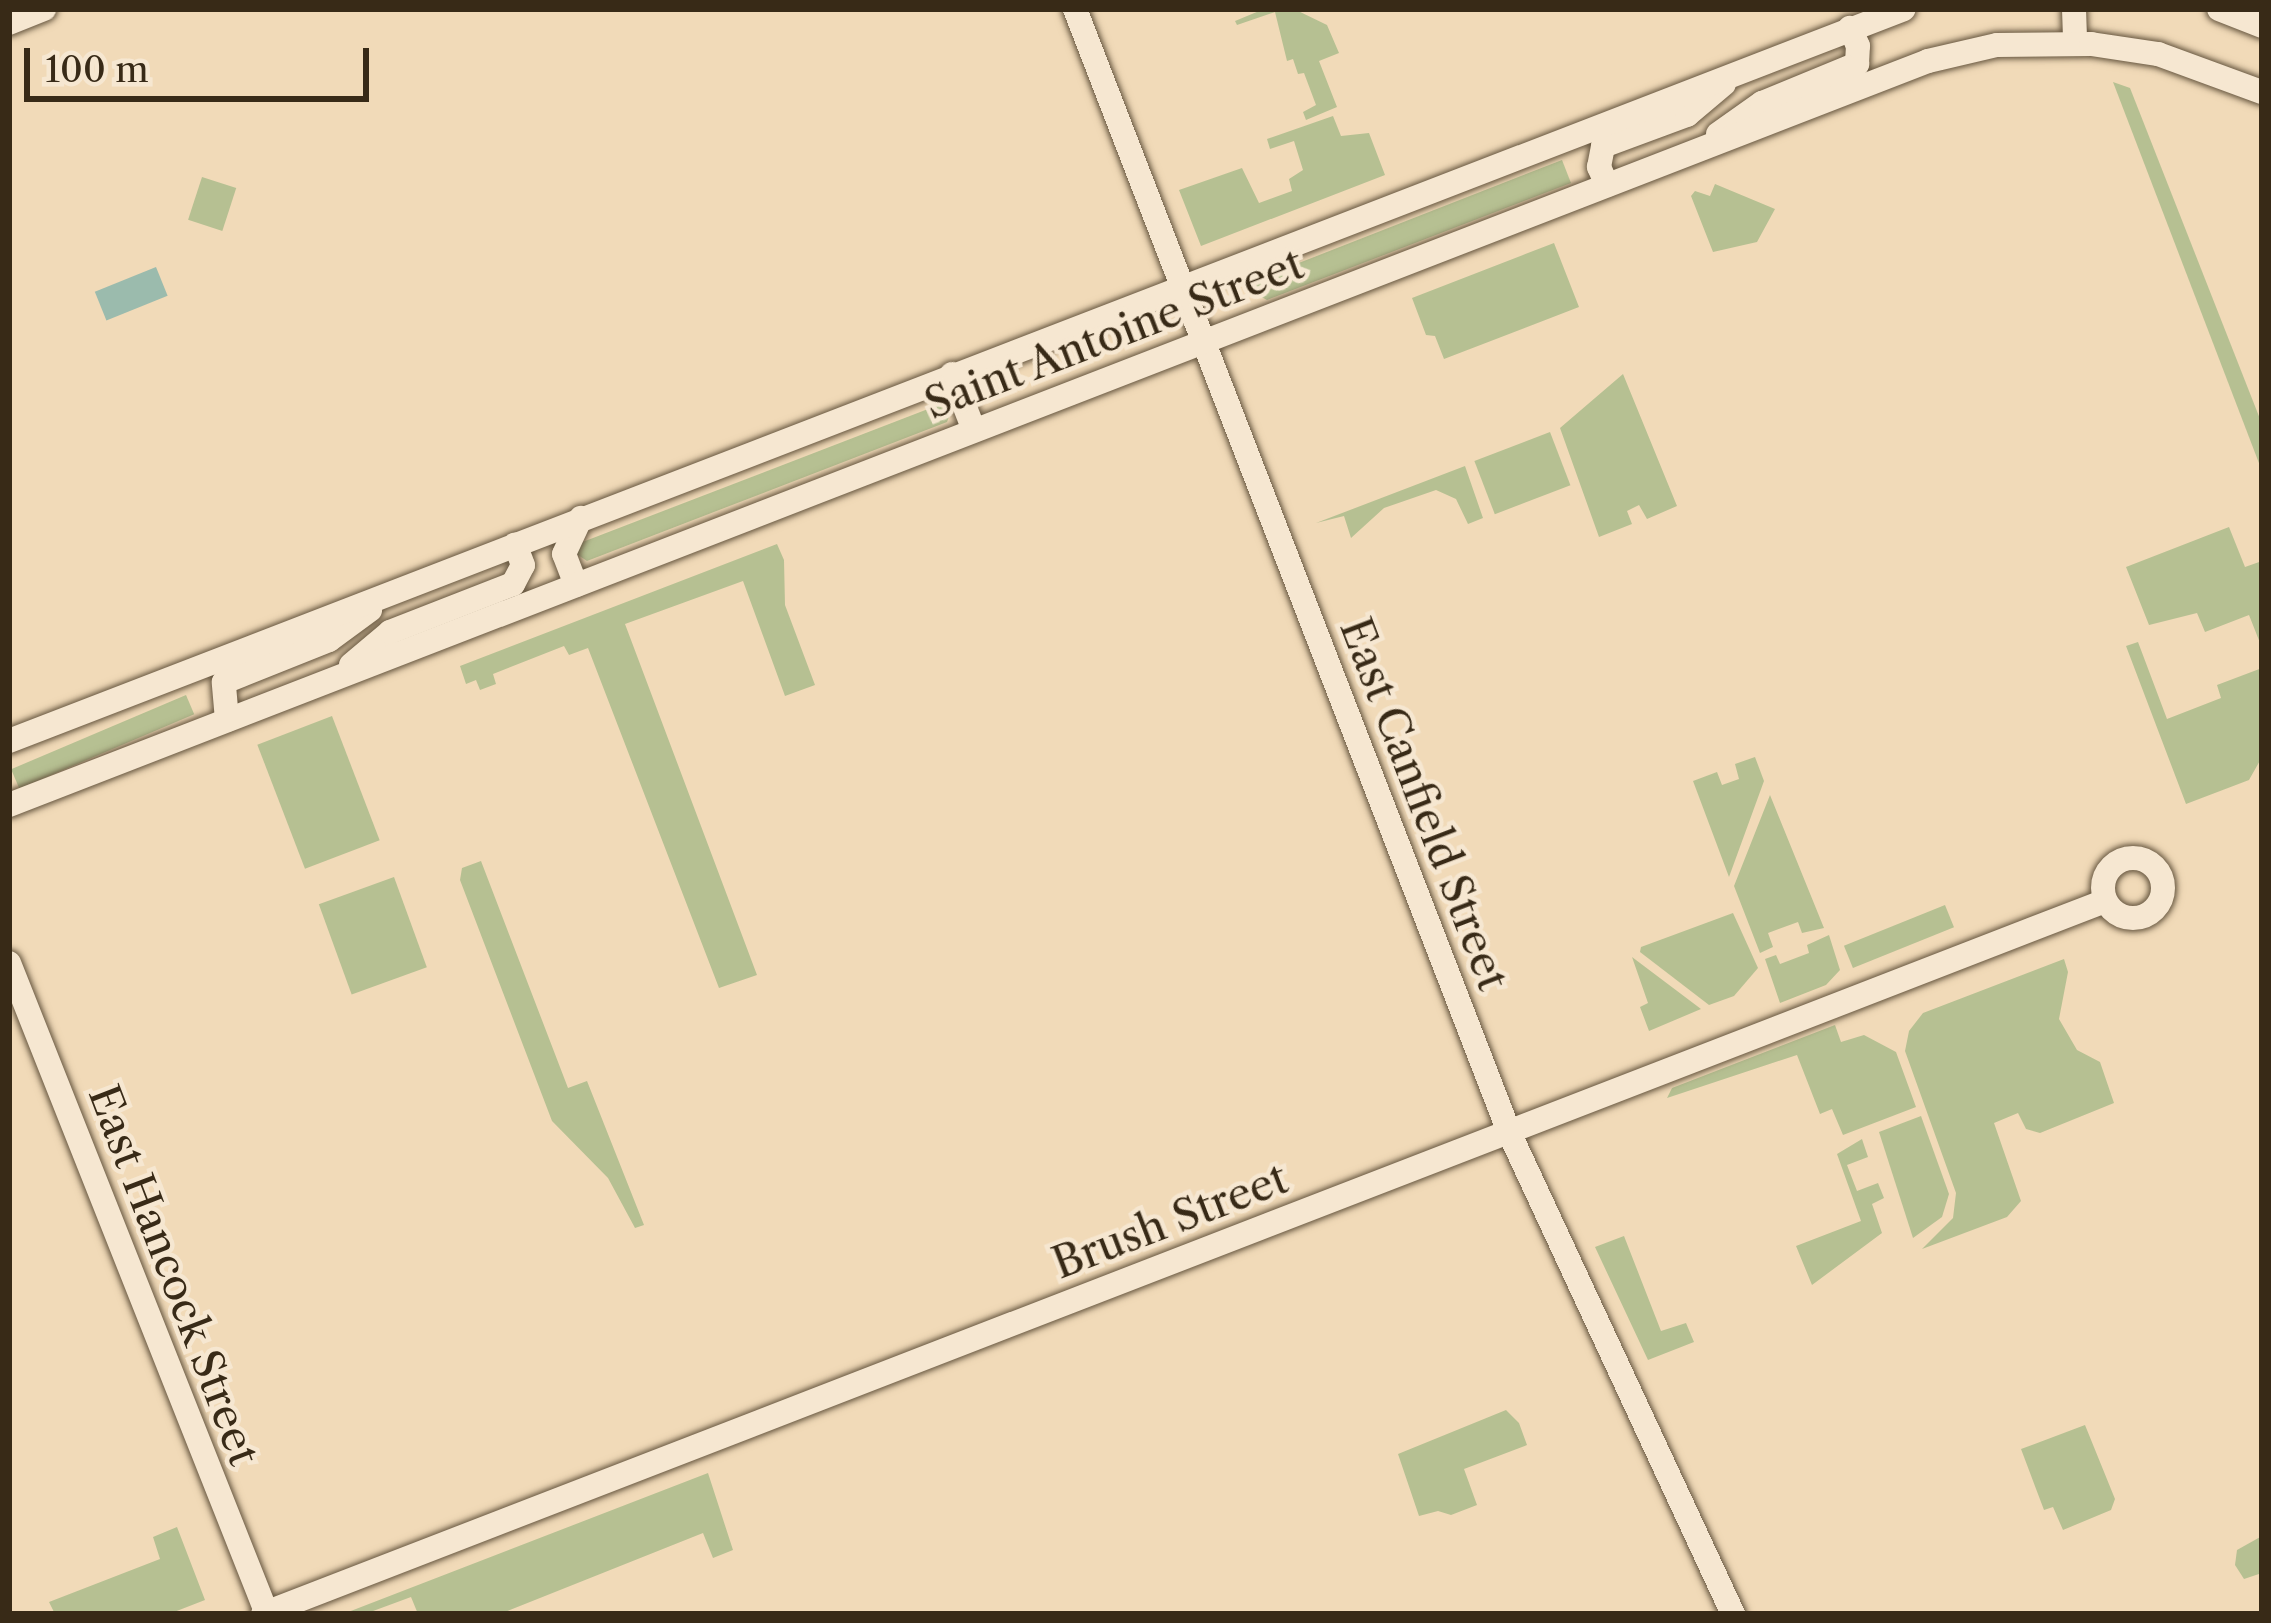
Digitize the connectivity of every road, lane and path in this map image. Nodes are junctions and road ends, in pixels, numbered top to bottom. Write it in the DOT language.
graph roads {
  1 [pos="44,9"];
  2 [pos="1075,9"];
  3 [pos="1904,9"];
  4 [pos="2074,9"];
  5 [pos="2219,9"];
  6 [pos="9,23"];
  7 [pos="2262,26"];
  8 [pos="1850,28"];
  9 [pos="2075,44"];
  10 [pos="1744,68"];
  11 [pos="2262,92"];
  12 [pos="1692,153"];
  13 [pos="1607,185"];
  14 [pos="1182,287"];
  15 [pos="1203,341"];
  16 [pos="952,374"];
  17 [pos="974,430"];
  18 [pos="581,518"];
  19 [pos="515,544"];
  20 [pos="576,585"];
  21 [pos="396,590"];
  22 [pos="335,678"];
  23 [pos="227,720"];
  24 [pos="9,741"];
  25 [pos="9,805"];
  26 [pos="2105,901"];
  27 [pos="9,963"];
  28 [pos="1509,1132"];
  29 [pos="266,1614"];
  30 [pos="1733,1614"];
  1 -- 6 [label="street"];
  2 -- 14 [label="street, East Canfield Street"];
  3 -- 8 [label="street, Saint Antoine Street"];
  4 -- 9 [label="street"];
  5 -- 7 [label="street"];
  8 -- 10 [label="street, Saint Antoine Street"];
  8 -- 12 [label="street"];
  9 -- 11 [label="street, Saint Antoine Street"];
  9 -- 12 [label="street, Saint Antoine Street"];
  10 -- 13 [label="street"];
  10 -- 14 [label="street, Saint Antoine Street"];
  12 -- 13 [label="street, Saint Antoine Street"];
  13 -- 15 [label="street, Saint Antoine Street"];
  14 -- 15 [label="street, East Canfield Street"];
  14 -- 16 [label="street, Saint Antoine Street"];
  15 -- 17 [label="street, Saint Antoine Street"];
  15 -- 28 [label="street, East Canfield Street"];
  16 -- 17 [label="street"];
  16 -- 18 [label="street, Saint Antoine Street"];
  17 -- 20 [label="street, Saint Antoine Street"];
  18 -- 19 [label="street, Saint Antoine Street"];
  18 -- 20 [label="street"];
  19 -- 21 [label="street, Saint Antoine Street"];
  19 -- 22 [label="street"];
  20 -- 22 [label="street, Saint Antoine Street"];
  21 -- 23 [label="street"];
  21 -- 24 [label="street, Saint Antoine Street"];
  22 -- 23 [label="street, Saint Antoine Street"];
  23 -- 25 [label="street, Saint Antoine Street"];
  26 -- 28 [label="street, Brush Street"];
  27 -- 29 [label="street, East Hancock Street"];
  28 -- 29 [label="street, Brush Street"];
  28 -- 30 [label="street, East Canfield Street"];
}
